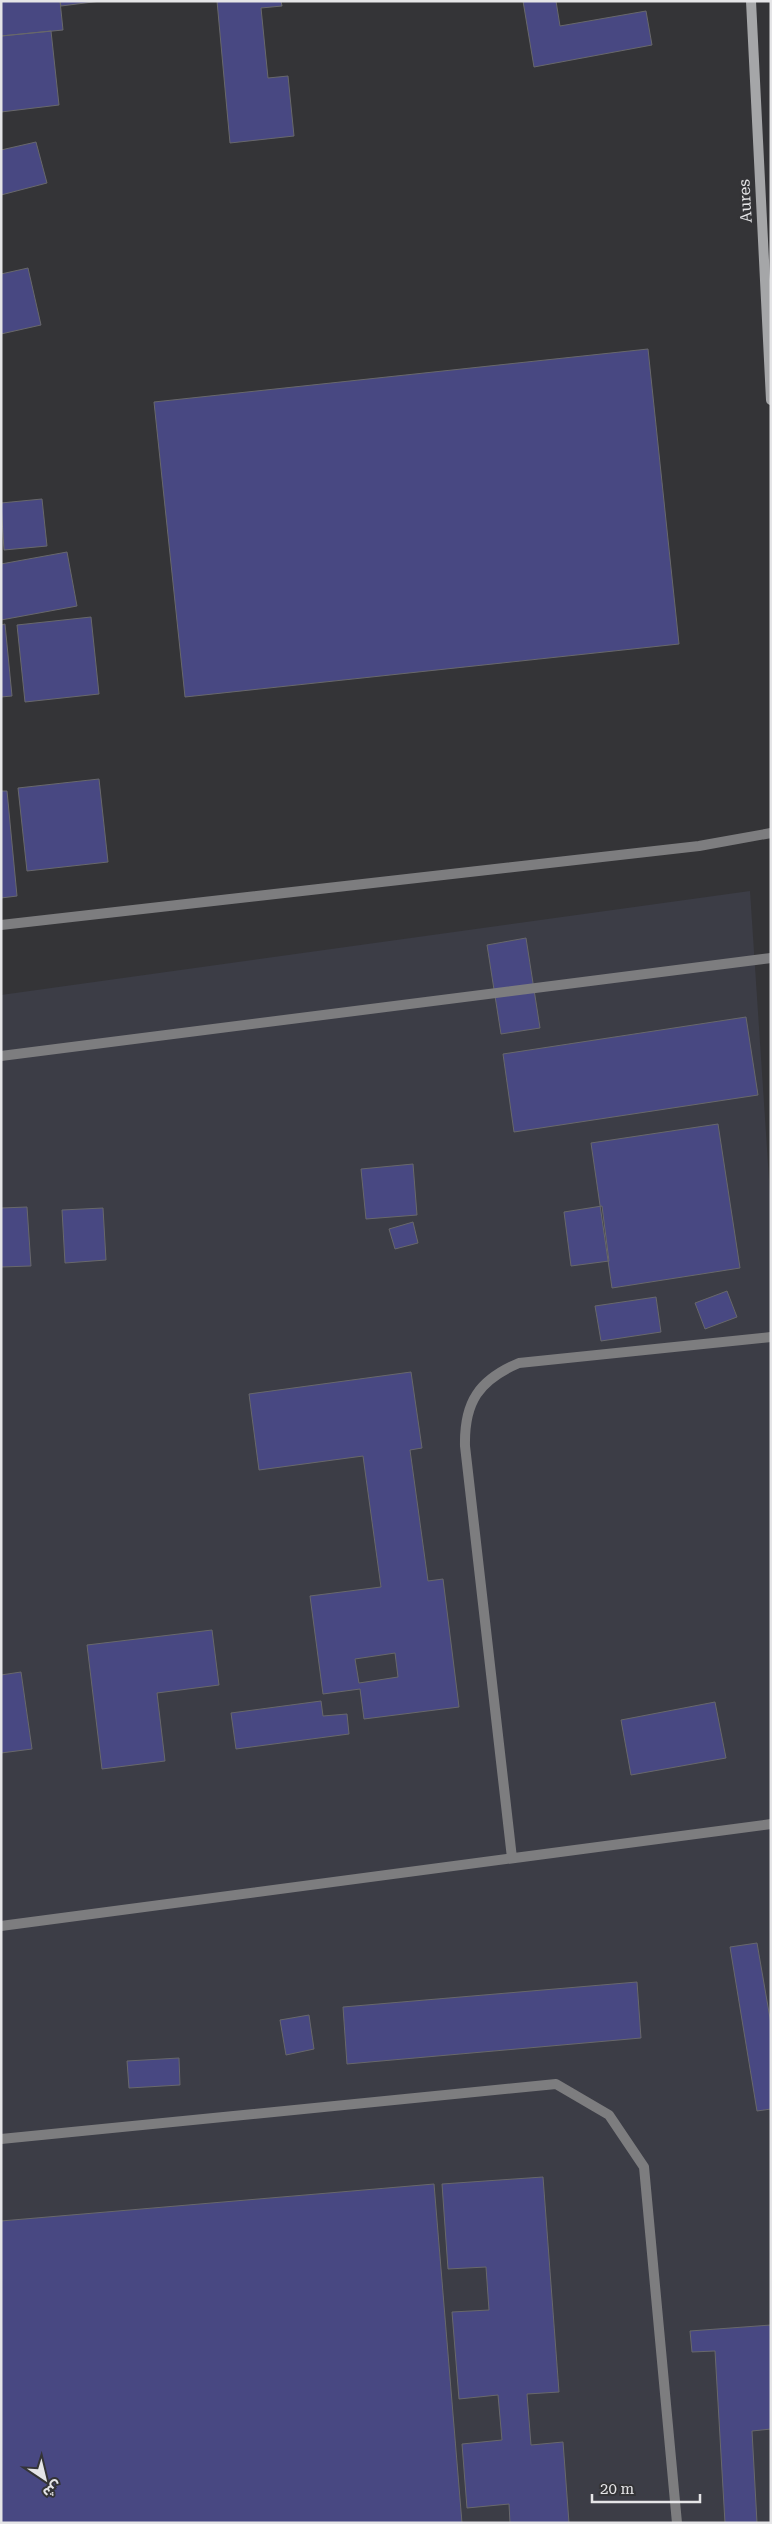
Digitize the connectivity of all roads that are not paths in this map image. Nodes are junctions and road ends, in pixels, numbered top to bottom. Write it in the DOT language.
graph roads {
  1 [pos="751,1"];
  2 [pos="771,400"];
  3 [pos="771,833"];
  4 [pos="1,925"];
  5 [pos="771,958"];
  6 [pos="1,1056"];
  7 [pos="771,1337"];
  8 [pos="771,1824"];
  9 [pos="512,1858"];
  10 [pos="1,1926"];
  11 [pos="1,2139"];
  12 [pos="677,2523"];
  1 -- 2 [label="street, Aures"];
  3 -- 4 [label="street"];
  5 -- 6 [label="street"];
  7 -- 9 [label="street"];
  8 -- 9 [label="street"];
  9 -- 10 [label="street"];
  11 -- 12 [label="street"];
}
